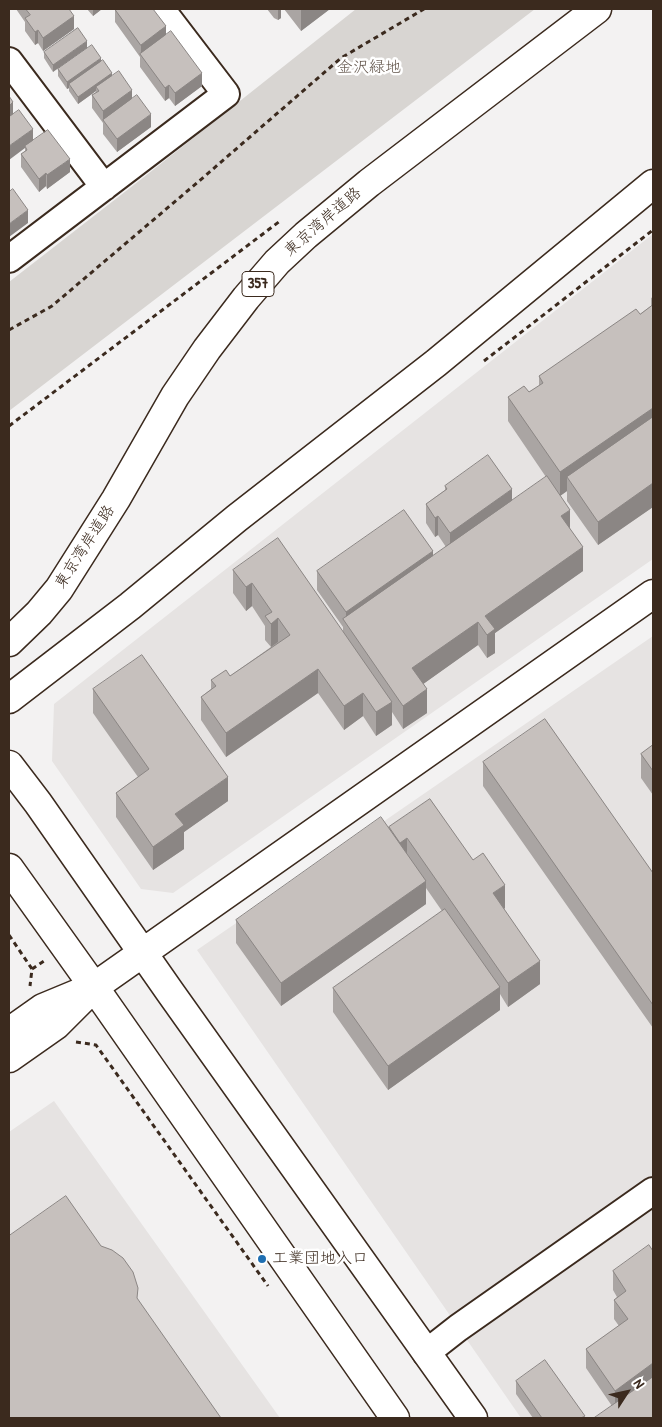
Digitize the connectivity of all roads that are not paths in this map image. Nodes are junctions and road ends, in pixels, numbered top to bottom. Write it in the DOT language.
graph roads {
  1 [pos="161,9"];
  2 [pos="597,9"];
  3 [pos="9,61"];
  4 [pos="653,184"];
  5 [pos="104,187"];
  6 [pos="9,259"];
  7 [pos="653,594"];
  8 [pos="9,642"];
  9 [pos="9,699"];
  10 [pos="9,765"];
  11 [pos="9,868"];
  12 [pos="144,952"];
  13 [pos="94,987"];
  14 [pos="9,1032"];
  15 [pos="9,1058"];
  16 [pos="653,1191"];
  17 [pos="426,1353"];
  18 [pos="395,1418"];
  19 [pos="473,1418"];
  1 -- 5 [label="street"];
  2 -- 8 [label="main road, 東京湾岸道路 / 357"];
  3 -- 5 [label="street"];
  4 -- 9 [label="main road"];
  5 -- 6 [label="street"];
  7 -- 12 [label="main road"];
  10 -- 12 [label="main road"];
  11 -- 13 [label="main road"];
  12 -- 13 [label="main road"];
  12 -- 17 [label="main road"];
  13 -- 14 [label="main road"];
  13 -- 15 [label="main road"];
  13 -- 18 [label="main road"];
  16 -- 17 [label="street"];
  17 -- 19 [label="main road"];
}
